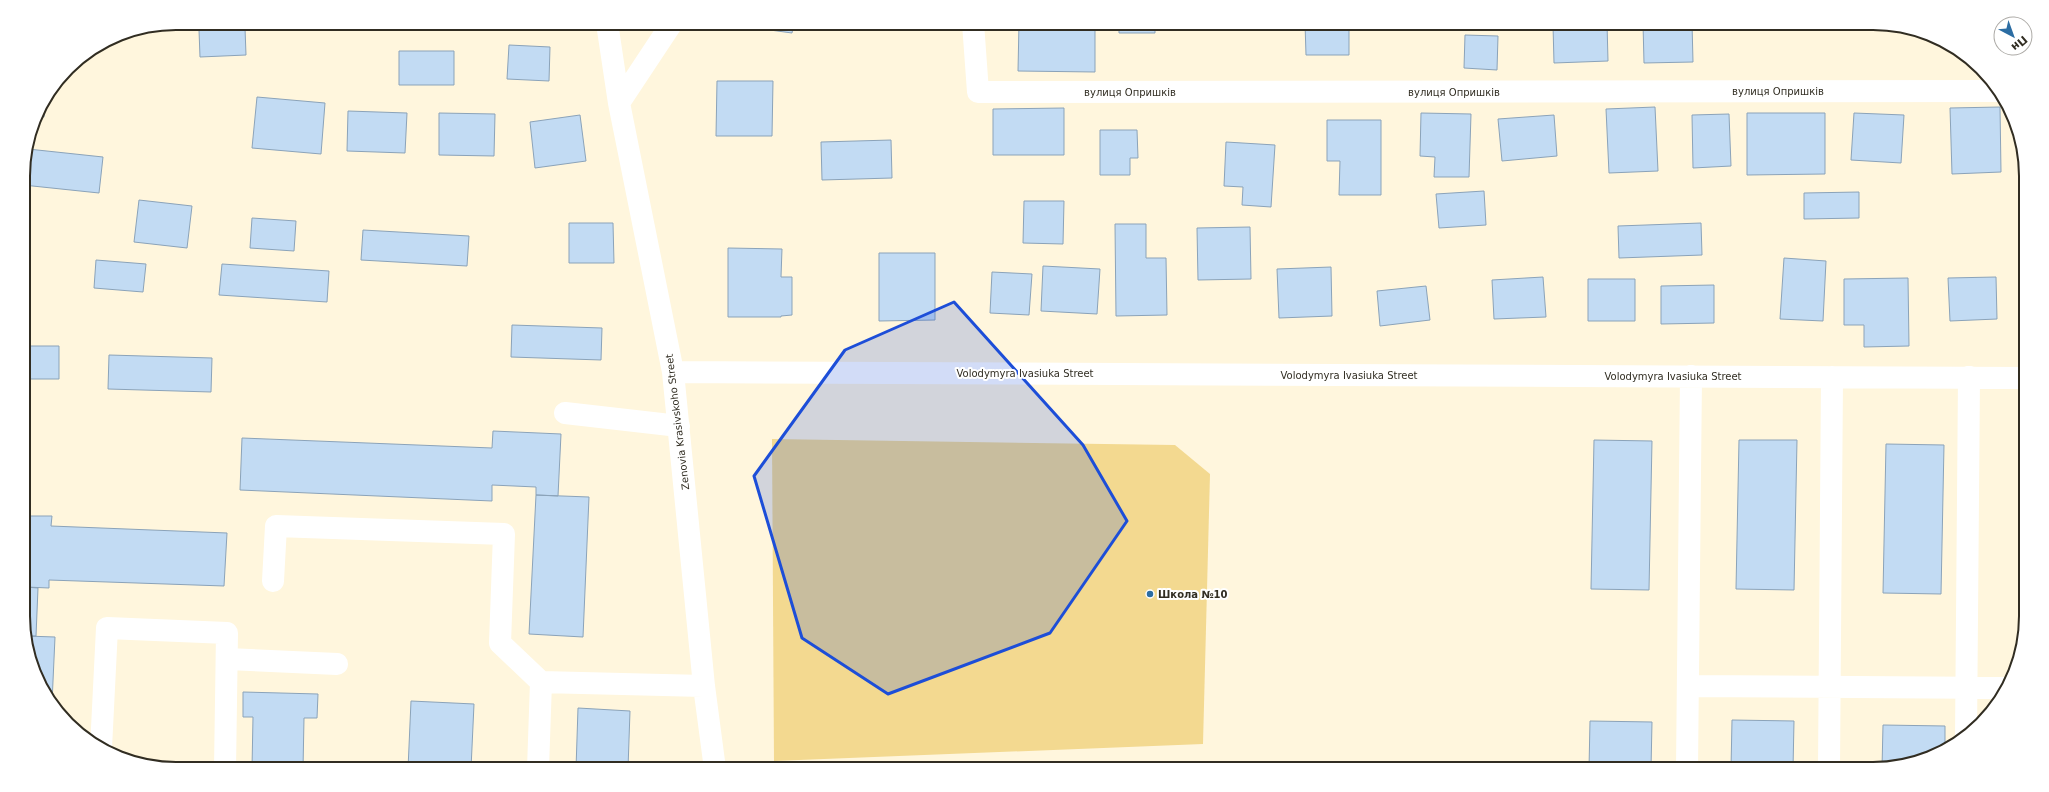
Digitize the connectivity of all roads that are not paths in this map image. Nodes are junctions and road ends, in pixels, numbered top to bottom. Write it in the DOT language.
graph roads {
  1 [pos="608,30"];
  2 [pos="667,30"];
  3 [pos="974,30"];
  4 [pos="1992,91"];
  5 [pos="619,103"];
  6 [pos="673,372"];
  7 [pos="1691,376"];
  8 [pos="1832,377"];
  9 [pos="1969,377"];
  10 [pos="2019,378"];
  11 [pos="565,413"];
  12 [pos="679,426"];
  13 [pos="273,582"];
  14 [pos="227,659"];
  15 [pos="337,664"];
  16 [pos="541,682"];
  17 [pos="704,686"];
  18 [pos="1688,686"];
  19 [pos="1830,687"];
  20 [pos="1966,688"];
  21 [pos="2000,688"];
  22 [pos="1966,729"];
  23 [pos="101,741"];
  24 [pos="225,762"];
  25 [pos="538,762"];
  26 [pos="714,762"];
  27 [pos="1688,762"];
  28 [pos="1829,762"];
  1 -- 5 [label="street, Zenovia Krasivskoho Street"];
  2 -- 5 [label="street"];
  3 -- 4 [label="street, вулиця Опришків"];
  5 -- 6 [label="street, Zenovia Krasivskoho Street"];
  6 -- 7 [label="street, Volodymyra Ivasiuka Street"];
  6 -- 12 [label="street, Zenovia Krasivskoho Street"];
  7 -- 8 [label="street, Volodymyra Ivasiuka Street"];
  7 -- 18 [label="street"];
  8 -- 9 [label="street, Volodymyra Ivasiuka Street"];
  8 -- 19 [label="street"];
  9 -- 10 [label="street, Volodymyra Ivasiuka Street"];
  9 -- 20 [label="street"];
  11 -- 12 [label="street"];
  12 -- 17 [label="street, Zenovia Krasivskoho Street"];
  13 -- 16 [label="street"];
  14 -- 15 [label="street"];
  14 -- 23 [label="street"];
  14 -- 24 [label="street"];
  16 -- 17 [label="street"];
  16 -- 25 [label="street"];
  17 -- 26 [label="street, Zenovia Krasivskoho Street"];
  18 -- 19 [label="street"];
  18 -- 27 [label="street"];
  19 -- 20 [label="street"];
  19 -- 28 [label="street"];
  20 -- 21 [label="street"];
  20 -- 22 [label="street"];
}
